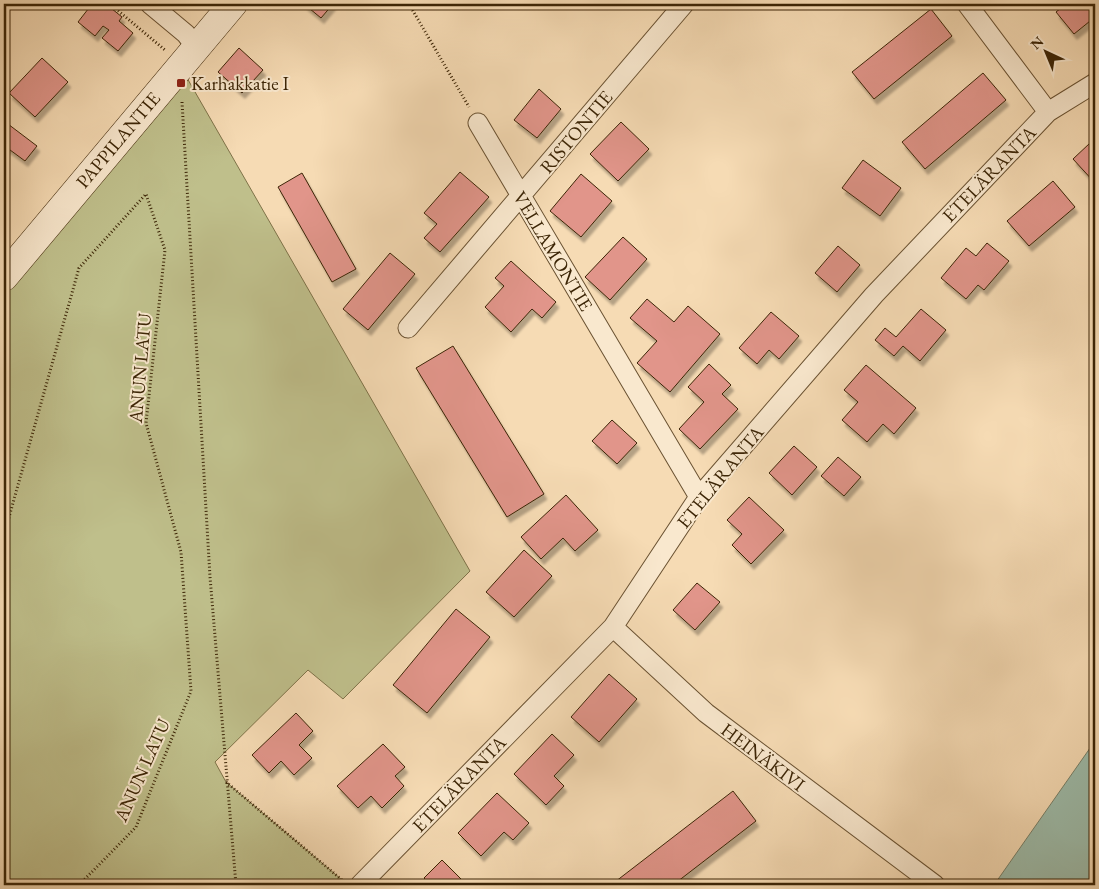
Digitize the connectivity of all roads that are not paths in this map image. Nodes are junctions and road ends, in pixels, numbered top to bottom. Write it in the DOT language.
graph roads {
  1 [pos="150,4"];
  2 [pos="233,4"];
  3 [pos="684,4"];
  4 [pos="966,4"];
  5 [pos="196,47"];
  6 [pos="1095,83"];
  7 [pos="1048,112"];
  8 [pos="478,123"];
  9 [pos="520,197"];
  10 [pos="4,277"];
  11 [pos="408,328"];
  12 [pos="699,497"];
  13 [pos="613,627"];
  14 [pos="928,881"];
  15 [pos="360,885"];
  1 -- 5 [label="street"];
  2 -- 5 [label="street, PAPPILANTIE"];
  3 -- 9 [label="street, RISTONTIE"];
  4 -- 7 [label="street"];
  5 -- 10 [label="street, PAPPILANTIE"];
  6 -- 7 [label="street, ETELÄRANTA"];
  7 -- 12 [label="street, ETELÄRANTA"];
  8 -- 9 [label="street, VELLAMONTIE"];
  9 -- 11 [label="street, RISTONTIE"];
  9 -- 12 [label="street, VELLAMONTIE"];
  12 -- 13 [label="street, ETELÄRANTA"];
  13 -- 14 [label="street, HEINÄKIVI"];
  13 -- 15 [label="street, ETELÄRANTA"];
}
